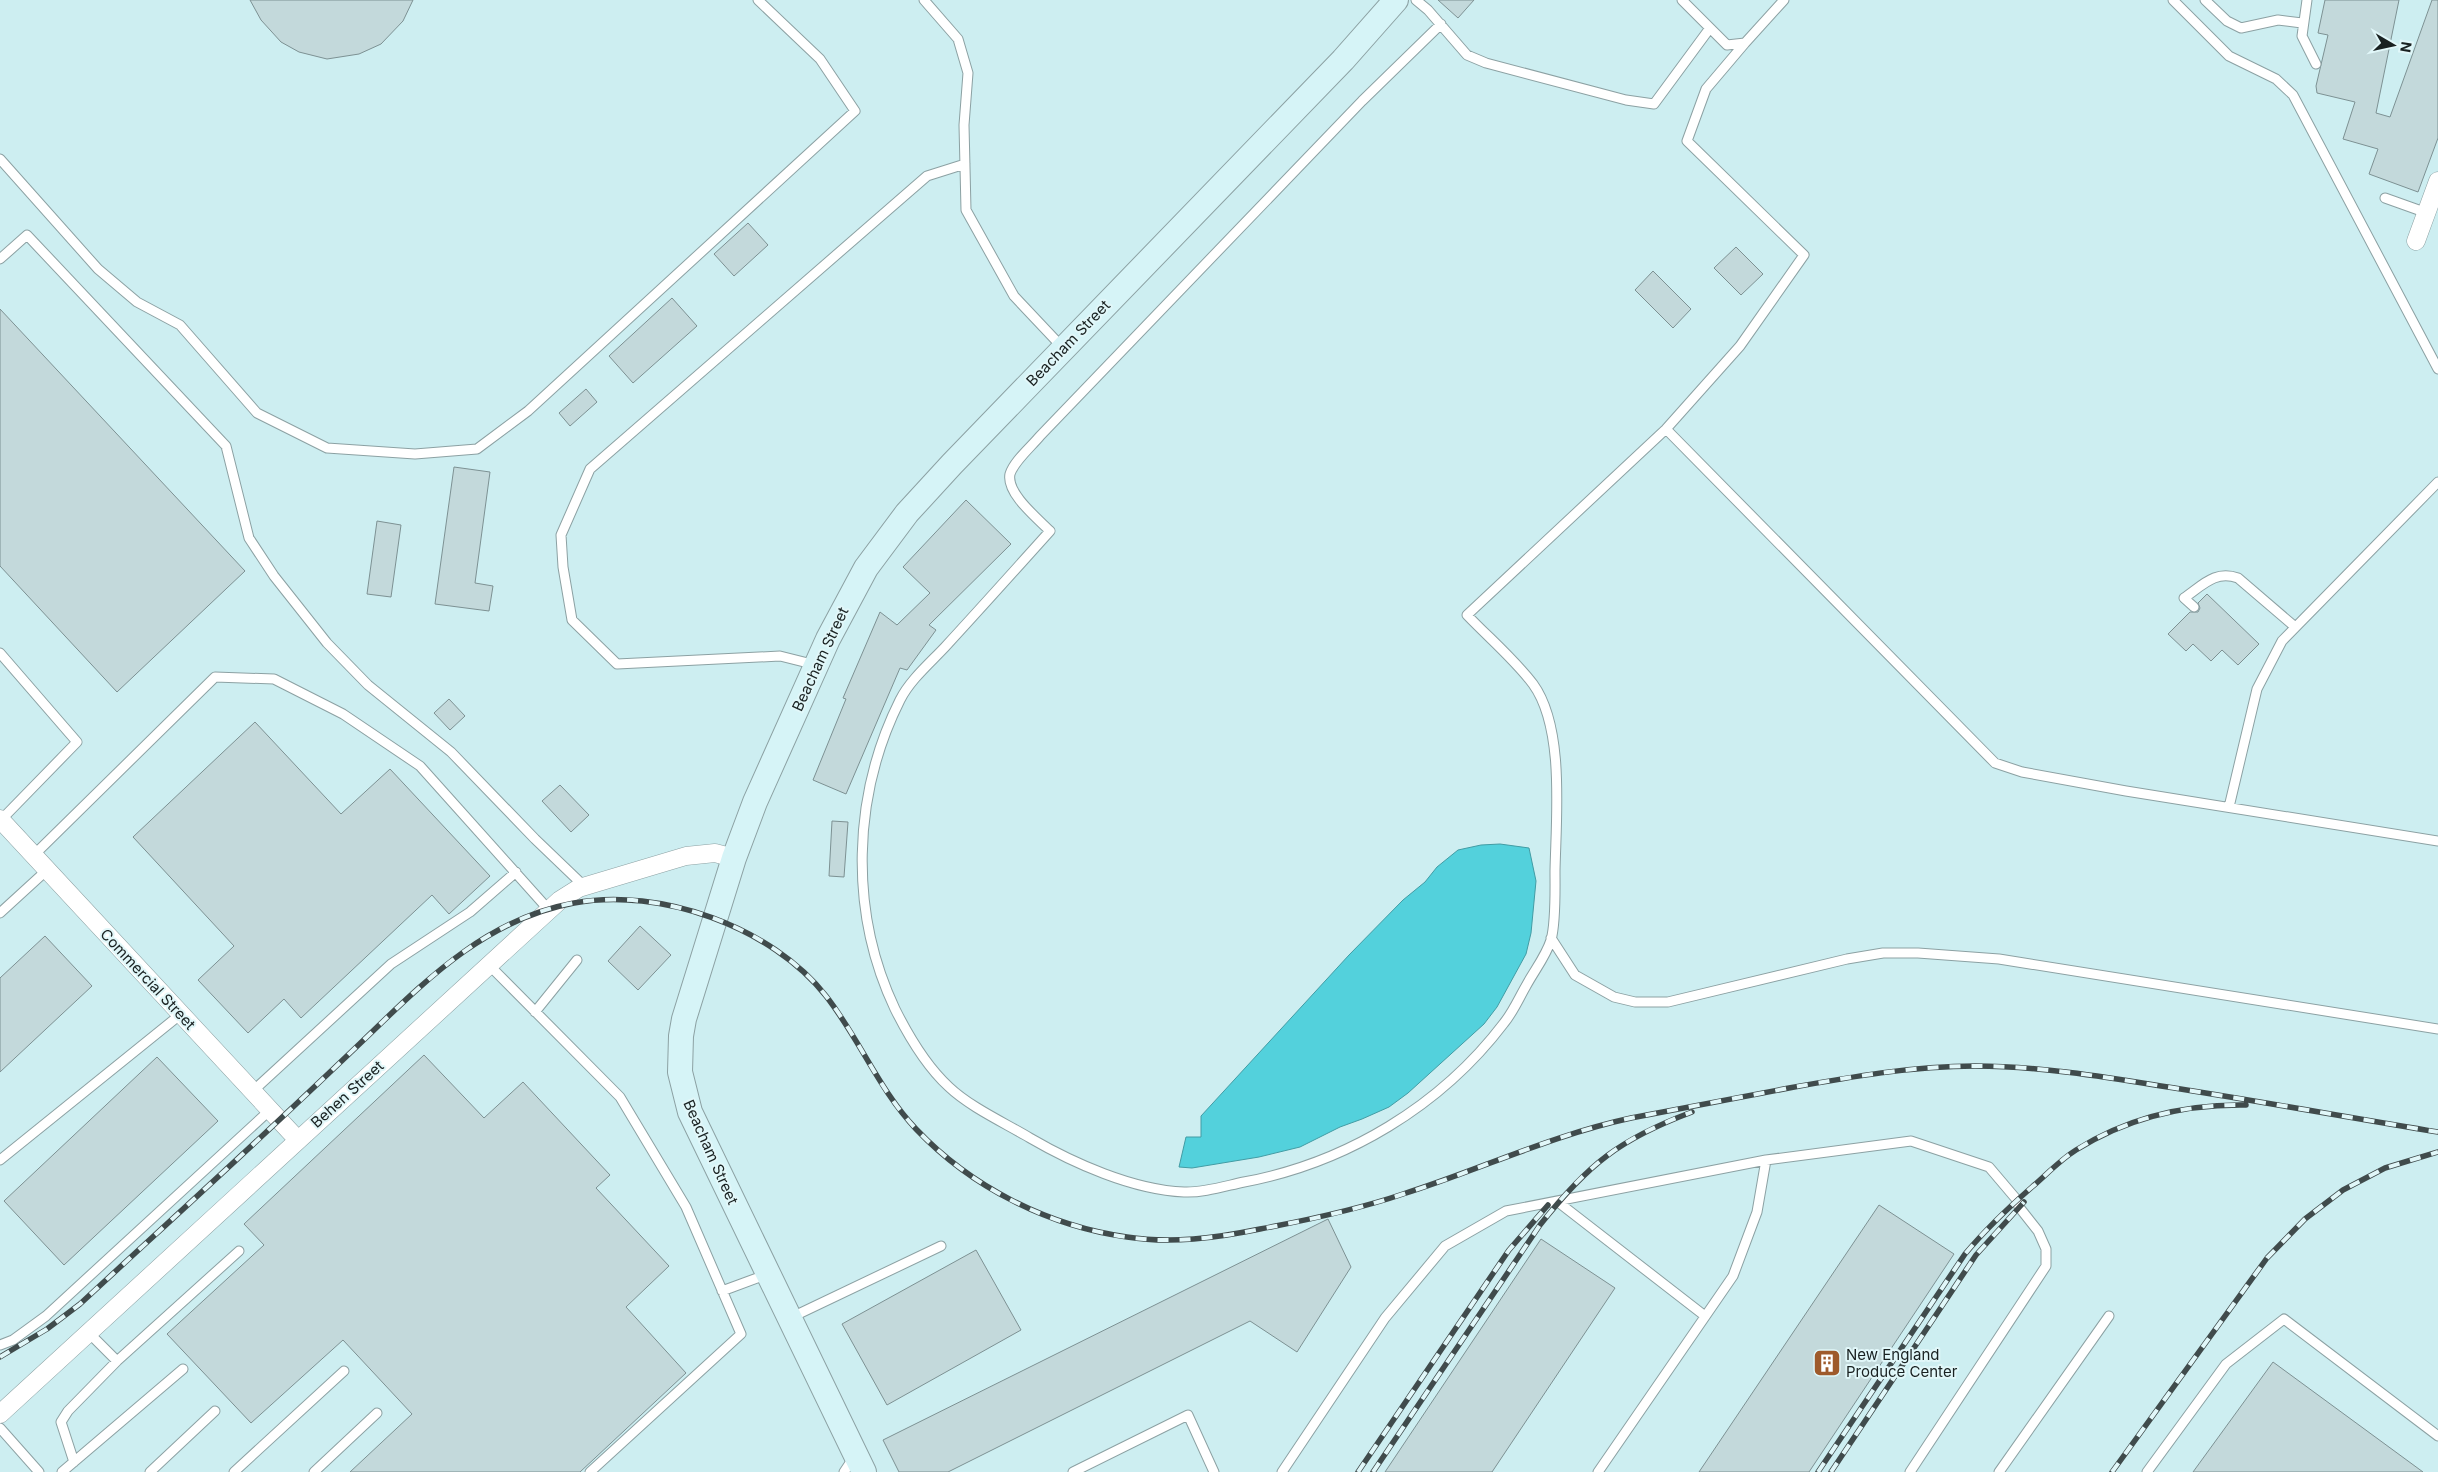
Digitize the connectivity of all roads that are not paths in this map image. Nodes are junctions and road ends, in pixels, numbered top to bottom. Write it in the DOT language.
graph roads {
  1 [pos="758,0"];
  2 [pos="924,0"];
  3 [pos="1396,0"];
  4 [pos="1416,0"];
  5 [pos="1682,0"];
  6 [pos="1784,0"];
  7 [pos="2172,0"];
  8 [pos="2204,0"];
  9 [pos="2307,0"];
  10 [pos="2302,23"];
  11 [pos="1441,24"];
  12 [pos="1710,28"];
  13 [pos="1745,43"];
  14 [pos="2316,64"];
  15 [pos="0,159"];
  16 [pos="965,164"];
  17 [pos="2438,181"];
  18 [pos="2385,198"];
  19 [pos="2426,213"];
  20 [pos="2416,240"];
  21 [pos="0,259"];
  22 [pos="1063,348"];
  23 [pos="2438,369"];
  24 [pos="1666,429"];
  25 [pos="2438,482"];
  26 [pos="2194,607"];
  27 [pos="2294,626"];
  28 [pos="0,653"];
  29 [pos="816,665"];
  30 [pos="2229,807"];
  31 [pos="0,819"];
  32 [pos="2438,841"];
  33 [pos="34,856"];
  34 [pos="734,858"];
  35 [pos="47,870"];
  36 [pos="516,872"];
  37 [pos="584,886"];
  38 [pos="548,909"];
  39 [pos="0,914"];
  40 [pos="1551,938"];
  41 [pos="577,960"];
  42 [pos="488,965"];
  43 [pos="535,1012"];
  44 [pos="180,1014"];
  45 [pos="2438,1029"];
  46 [pos="252,1091"];
  47 [pos="270,1110"];
  48 [pos="297,1139"];
  49 [pos="0,1160"];
  50 [pos="1766,1160"];
  51 [pos="1558,1202"];
  52 [pos="941,1246"];
  53 [pos="239,1251"];
  54 [pos="768,1274"];
  55 [pos="722,1291"];
  56 [pos="1705,1316"];
  57 [pos="2109,1316"];
  58 [pos="790,1318"];
  59 [pos="88,1332"];
  60 [pos="0,1345"];
  61 [pos="117,1361"];
  62 [pos="183,1369"];
  63 [pos="344,1371"];
  64 [pos="215,1411"];
  65 [pos="378,1412"];
  66 [pos="0,1414"];
  67 [pos="0,1428"];
  68 [pos="2438,1436"];
  69 [pos="74,1462"];
  70 [pos="855,1466"];
  71 [pos="240,1470"];
  72 [pos="39,1472"];
  73 [pos="62,1472"];
  74 [pos="150,1472"];
  75 [pos="314,1472"];
  76 [pos="590,1472"];
  77 [pos="1073,1472"];
  78 [pos="1214,1472"];
  79 [pos="1282,1472"];
  80 [pos="1598,1472"];
  81 [pos="1910,1472"];
  82 [pos="1999,1472"];
  83 [pos="2147,1472"];
  1 -- 15 [label="lane"];
  2 -- 16 [label="lane"];
  3 -- 22 [label="main road, Beacham Street"];
  4 -- 11 [label="lane"];
  5 -- 12 [label="lane"];
  6 -- 13 [label="lane"];
  7 -- 23 [label="lane"];
  8 -- 10 [label="lane"];
  9 -- 10 [label="lane"];
  10 -- 14 [label="lane"];
  11 -- 12 [label="lane"];
  11 -- 40 [label="lane"];
  12 -- 13 [label="lane"];
  13 -- 24 [label="lane"];
  16 -- 22 [label="lane"];
  16 -- 29 [label="lane"];
  17 -- 19 [label="street"];
  18 -- 19 [label="lane"];
  19 -- 20 [label="street"];
  21 -- 37 [label="lane"];
  22 -- 29 [label="main road, Beacham Street"];
  24 -- 30 [label="lane"];
  24 -- 40 [label="lane"];
  25 -- 27 [label="lane"];
  26 -- 27 [label="lane"];
  27 -- 30 [label="lane"];
  28 -- 31 [label="lane"];
  29 -- 34 [label="main road, Beacham Street"];
  30 -- 32 [label="lane"];
  31 -- 33 [label="street, Commercial Street"];
  33 -- 35 [label="street, Commercial Street"];
  33 -- 36 [label="lane"];
  34 -- 37 [label="street, Behen Street"];
  34 -- 54 [label="main road, Beacham Street"];
  35 -- 39 [label="lane"];
  35 -- 44 [label="street, Commercial Street"];
  36 -- 38 [label="lane"];
  36 -- 46 [label="lane"];
  37 -- 38 [label="street, Behen Street"];
  38 -- 42 [label="street, Behen Street"];
  40 -- 45 [label="lane"];
  41 -- 43 [label="lane"];
  42 -- 43 [label="lane"];
  42 -- 48 [label="street, Behen Street"];
  43 -- 55 [label="lane"];
  44 -- 46 [label="street, Commercial Street"];
  44 -- 49 [label="lane"];
  46 -- 47 [label="street, Commercial Street"];
  47 -- 48 [label="street, Commercial Street"];
  47 -- 60 [label="lane"];
  48 -- 59 [label="street, Behen Street"];
  50 -- 51 [label="lane"];
  50 -- 56 [label="lane"];
  50 -- 81 [label="lane"];
  51 -- 56 [label="lane"];
  51 -- 79 [label="lane"];
  52 -- 58 [label="lane"];
  53 -- 61 [label="lane"];
  54 -- 55 [label="lane"];
  54 -- 58 [label="main road, Beacham Street"];
  55 -- 76 [label="lane"];
  56 -- 80 [label="lane"];
  57 -- 82 [label="lane"];
  58 -- 70 [label="main road, Beacham Street"];
  59 -- 61 [label="lane"];
  59 -- 66 [label="street, Behen Street"];
  61 -- 69 [label="lane"];
  62 -- 69 [label="lane"];
  63 -- 71 [label="lane"];
  64 -- 74 [label="lane"];
  65 -- 75 [label="lane"];
  67 -- 72 [label="lane"];
  68 -- 83 [label="lane"];
  69 -- 73 [label="lane"];
  77 -- 78 [label="lane"];
}
